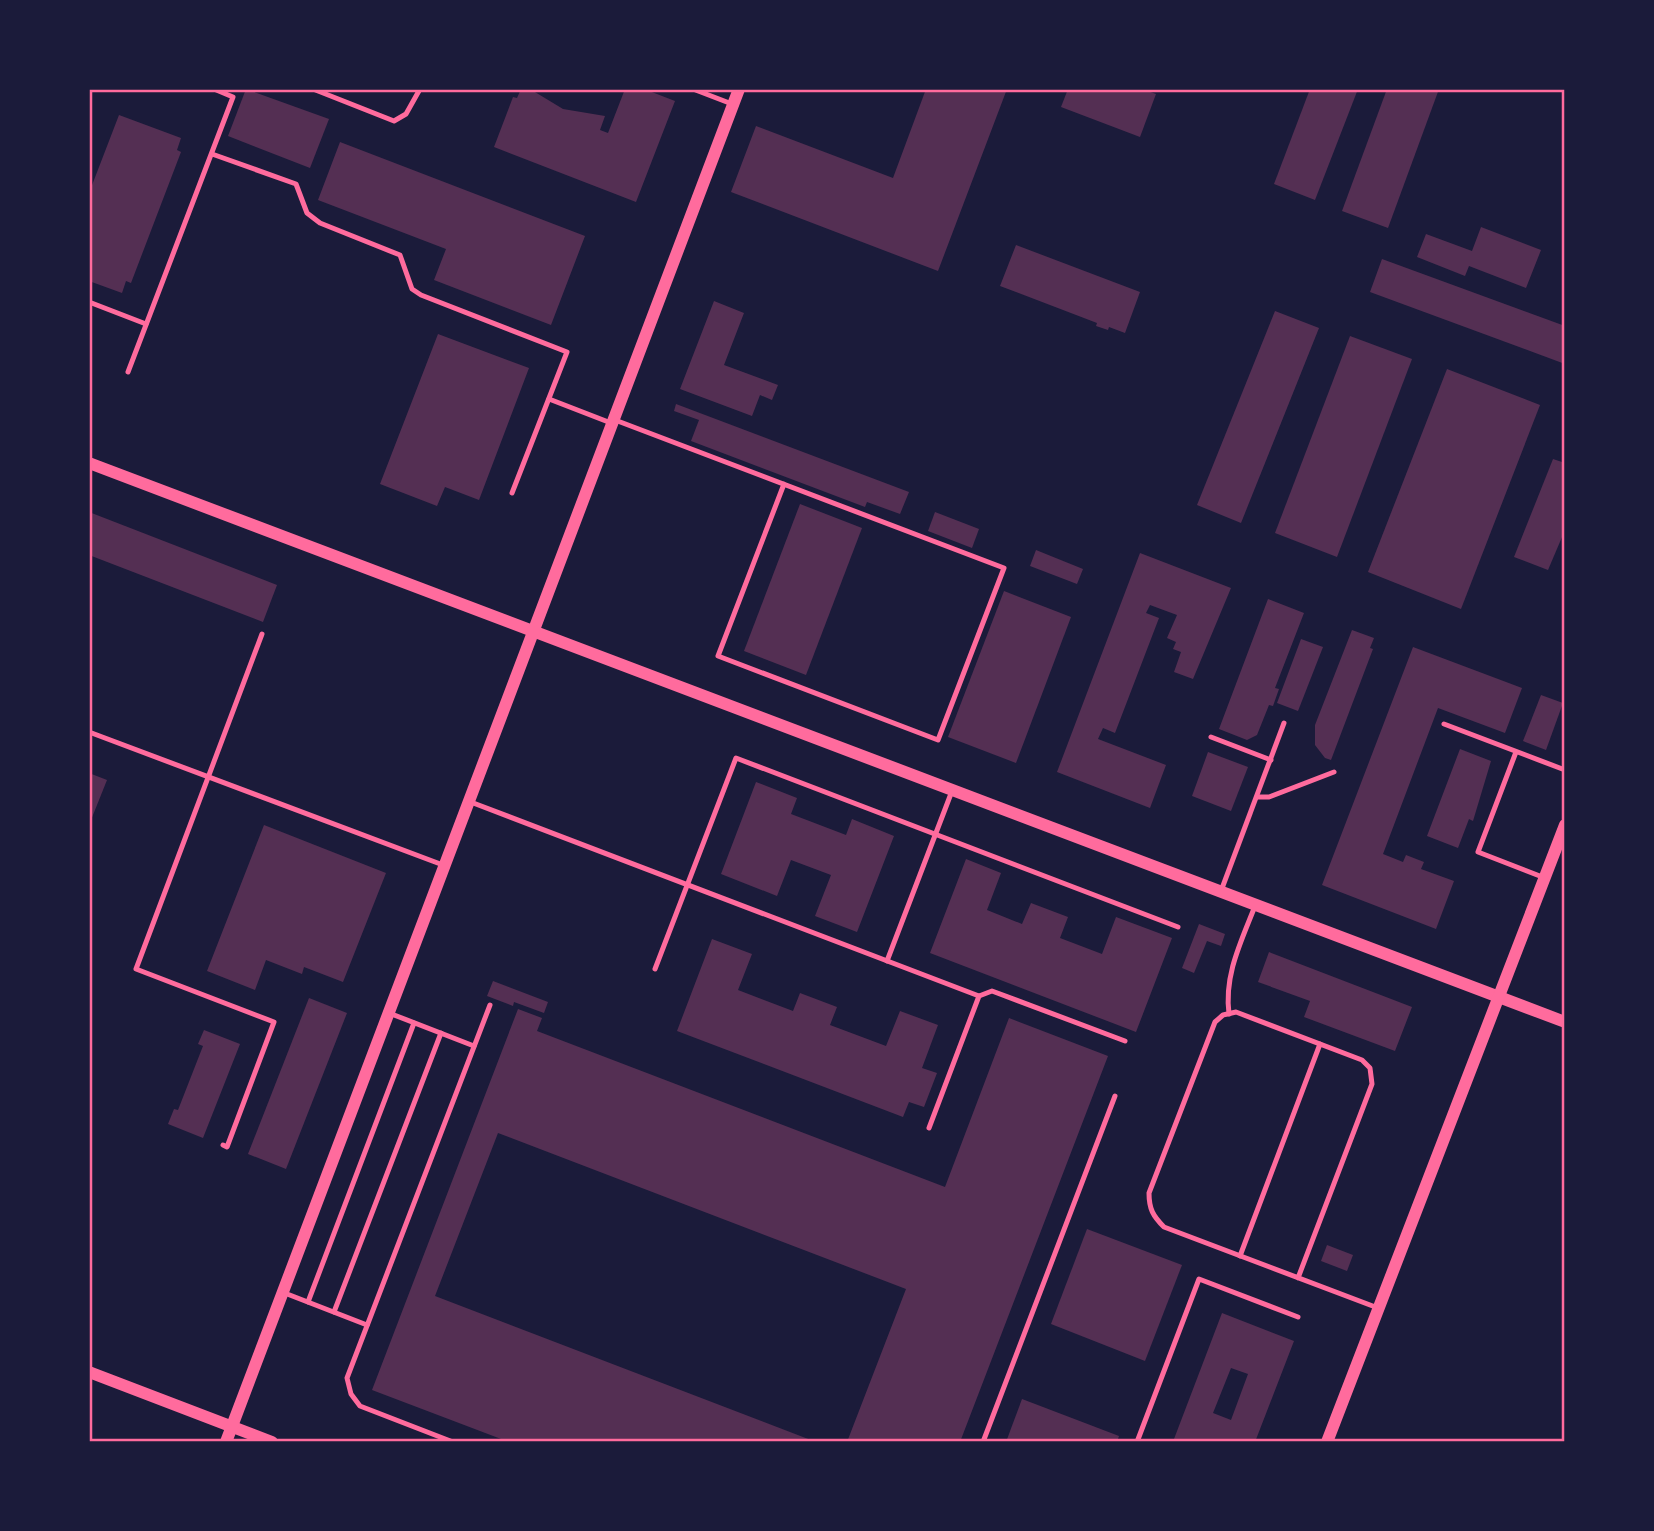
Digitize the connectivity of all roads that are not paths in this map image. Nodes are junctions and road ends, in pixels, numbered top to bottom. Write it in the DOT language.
graph roads {
  1 [pos="214,89"];
  2 [pos="313,89"];
  3 [pos="420,89"];
  4 [pos="693,89"];
  5 [pos="738,89"];
  6 [pos="733,104"];
  7 [pos="212,154"];
  8 [pos="89,302"];
  9 [pos="146,324"];
  10 [pos="128,372"];
  11 [pos="549,399"];
  12 [pos="612,421"];
  13 [pos="89,463"];
  14 [pos="784,484"];
  15 [pos="512,493"];
  16 [pos="533,630"];
  17 [pos="262,634"];
  18 [pos="1284,723"];
  19 [pos="1444,724"];
  20 [pos="89,732"];
  21 [pos="1211,737"];
  22 [pos="1516,752"];
  23 [pos="1270,760"];
  24 [pos="1565,770"];
  25 [pos="1334,772"];
  26 [pos="208,777"];
  27 [pos="953,790"];
  28 [pos="1256,797"];
  29 [pos="468,801"];
  30 [pos="1565,825"];
  31 [pos="936,834"];
  32 [pos="444,866"];
  33 [pos="1545,877"];
  34 [pos="687,885"];
  35 [pos="1221,891"];
  36 [pos="1255,904"];
  37 [pos="1178,927"];
  38 [pos="887,961"];
  39 [pos="655,968"];
  40 [pos="979,996"];
  41 [pos="1500,998"];
  42 [pos="490,1005"];
  43 [pos="388,1013"];
  44 [pos="1229,1014"];
  45 [pos="1565,1022"];
  46 [pos="414,1023"];
  47 [pos="441,1033"];
  48 [pos="1125,1041"];
  49 [pos="1320,1044"];
  50 [pos="474,1046"];
  51 [pos="1115,1096"];
  52 [pos="929,1128"];
  53 [pos="223,1145"];
  54 [pos="1240,1255"];
  55 [pos="1298,1278"];
  56 [pos="282,1292"];
  57 [pos="307,1302"];
  58 [pos="1378,1308"];
  59 [pos="334,1312"];
  60 [pos="1298,1317"];
  61 [pos="367,1325"];
  62 [pos="89,1372"];
  63 [pos="232,1426"];
  64 [pos="226,1442"];
  65 [pos="272,1442"];
  66 [pos="453,1442"];
  67 [pos="983,1442"];
  68 [pos="1137,1442"];
  69 [pos="1327,1442"];
  1 -- 7 [label="lane"];
  2 -- 3 [label="lane"];
  4 -- 6 [label="lane"];
  5 -- 6 [label="street"];
  6 -- 12 [label="street"];
  7 -- 9 [label="lane"];
  7 -- 11 [label="lane"];
  8 -- 9 [label="lane"];
  9 -- 10 [label="lane"];
  11 -- 12 [label="lane"];
  11 -- 15 [label="lane"];
  12 -- 14 [label="lane"];
  12 -- 16 [label="street"];
  13 -- 16 [label="street"];
  14 -- 14 [label="lane"];
  16 -- 27 [label="street"];
  16 -- 29 [label="street"];
  17 -- 26 [label="lane"];
  18 -- 23 [label="lane"];
  19 -- 22 [label="lane"];
  20 -- 26 [label="lane"];
  21 -- 23 [label="lane"];
  22 -- 24 [label="lane"];
  22 -- 33 [label="lane"];
  23 -- 28 [label="lane"];
  25 -- 28 [label="lane"];
  26 -- 32 [label="lane"];
  26 -- 53 [label="lane"];
  27 -- 31 [label="lane"];
  27 -- 35 [label="street"];
  28 -- 35 [label="lane"];
  29 -- 32 [label="street"];
  29 -- 34 [label="lane"];
  30 -- 33 [label="street"];
  31 -- 34 [label="lane"];
  31 -- 37 [label="lane"];
  31 -- 38 [label="lane"];
  32 -- 43 [label="street"];
  33 -- 41 [label="street"];
  34 -- 38 [label="lane"];
  34 -- 39 [label="lane"];
  35 -- 36 [label="street"];
  36 -- 41 [label="street"];
  36 -- 44 [label="lane"];
  38 -- 40 [label="lane"];
  40 -- 48 [label="lane"];
  40 -- 52 [label="lane"];
  41 -- 45 [label="street"];
  41 -- 58 [label="street"];
  42 -- 50 [label="lane"];
  43 -- 46 [label="lane"];
  43 -- 56 [label="street"];
  44 -- 49 [label="lane"];
  44 -- 54 [label="lane"];
  46 -- 47 [label="lane"];
  46 -- 57 [label="lane"];
  47 -- 50 [label="lane"];
  47 -- 59 [label="lane"];
  49 -- 54 [label="lane"];
  49 -- 55 [label="lane"];
  50 -- 61 [label="lane"];
  51 -- 67 [label="lane"];
  54 -- 55 [label="lane"];
  55 -- 58 [label="lane"];
  56 -- 57 [label="lane"];
  56 -- 63 [label="street"];
  57 -- 59 [label="lane"];
  58 -- 69 [label="street"];
  59 -- 61 [label="lane"];
  60 -- 68 [label="lane"];
  61 -- 66 [label="lane"];
  62 -- 63 [label="street"];
  63 -- 64 [label="street"];
  63 -- 65 [label="street"];
}
